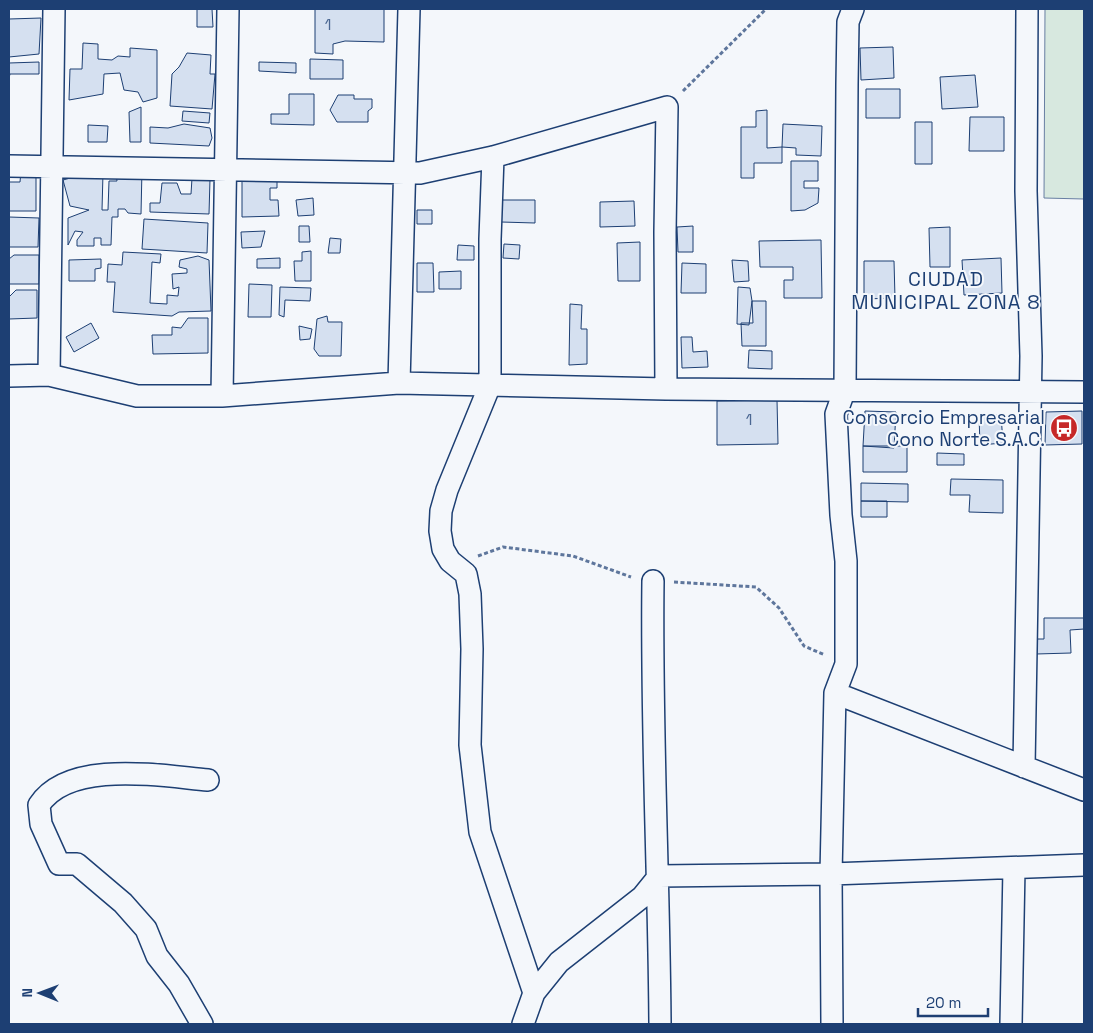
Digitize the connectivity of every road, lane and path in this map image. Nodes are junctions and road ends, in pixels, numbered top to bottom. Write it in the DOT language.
graph roads {
  1 [pos="54,9"];
  2 [pos="228,9"];
  3 [pos="409,9"];
  4 [pos="766,9"];
  5 [pos="853,9"];
  6 [pos="1027,9"];
  7 [pos="667,107"];
  8 [pos="493,157"];
  9 [pos="9,166"];
  10 [pos="53,167"];
  11 [pos="224,170"];
  12 [pos="404,174"];
  13 [pos="49,375"];
  14 [pos="9,376"];
  15 [pos="399,384"];
  16 [pos="490,385"];
  17 [pos="666,389"];
  18 [pos="845,389"];
  19 [pos="1030,390"];
  20 [pos="1084,392"];
  21 [pos="222,396"];
  22 [pos="653,581"];
  23 [pos="835,693"];
  24 [pos="1024,767"];
  25 [pos="208,780"];
  26 [pos="1084,790"];
  27 [pos="1084,865"];
  28 [pos="1014,868"];
  29 [pos="831,874"];
  30 [pos="659,876"];
  31 [pos="534,993"];
  32 [pos="202,1024"];
  33 [pos="524,1024"];
  34 [pos="660,1024"];
  35 [pos="832,1024"];
  36 [pos="1011,1024"];
  1 -- 10 [label="street"];
  2 -- 11 [label="street"];
  3 -- 12 [label="street"];
  4 -- 7 [label="path"];
  5 -- 18 [label="street"];
  6 -- 19 [label="street"];
  7 -- 8 [label="street"];
  7 -- 17 [label="street"];
  8 -- 12 [label="street"];
  8 -- 16 [label="street"];
  9 -- 10 [label="street"];
  10 -- 11 [label="street"];
  10 -- 13 [label="street"];
  11 -- 12 [label="street"];
  11 -- 21 [label="street"];
  12 -- 15 [label="street"];
  13 -- 14 [label="street"];
  13 -- 21 [label="street"];
  15 -- 16 [label="street"];
  15 -- 21 [label="street"];
  16 -- 17 [label="street"];
  16 -- 31 [label="street"];
  17 -- 18 [label="street"];
  18 -- 19 [label="street"];
  18 -- 23 [label="street"];
  19 -- 20 [label="street"];
  19 -- 24 [label="street"];
  22 -- 30 [label="street"];
  23 -- 24 [label="street"];
  23 -- 29 [label="street"];
  24 -- 26 [label="street"];
  25 -- 32 [label="street"];
  27 -- 28 [label="street"];
  28 -- 29 [label="street"];
  28 -- 36 [label="street"];
  29 -- 30 [label="street"];
  29 -- 35 [label="street"];
  30 -- 31 [label="street"];
  30 -- 34 [label="street"];
  31 -- 33 [label="street"];
}
